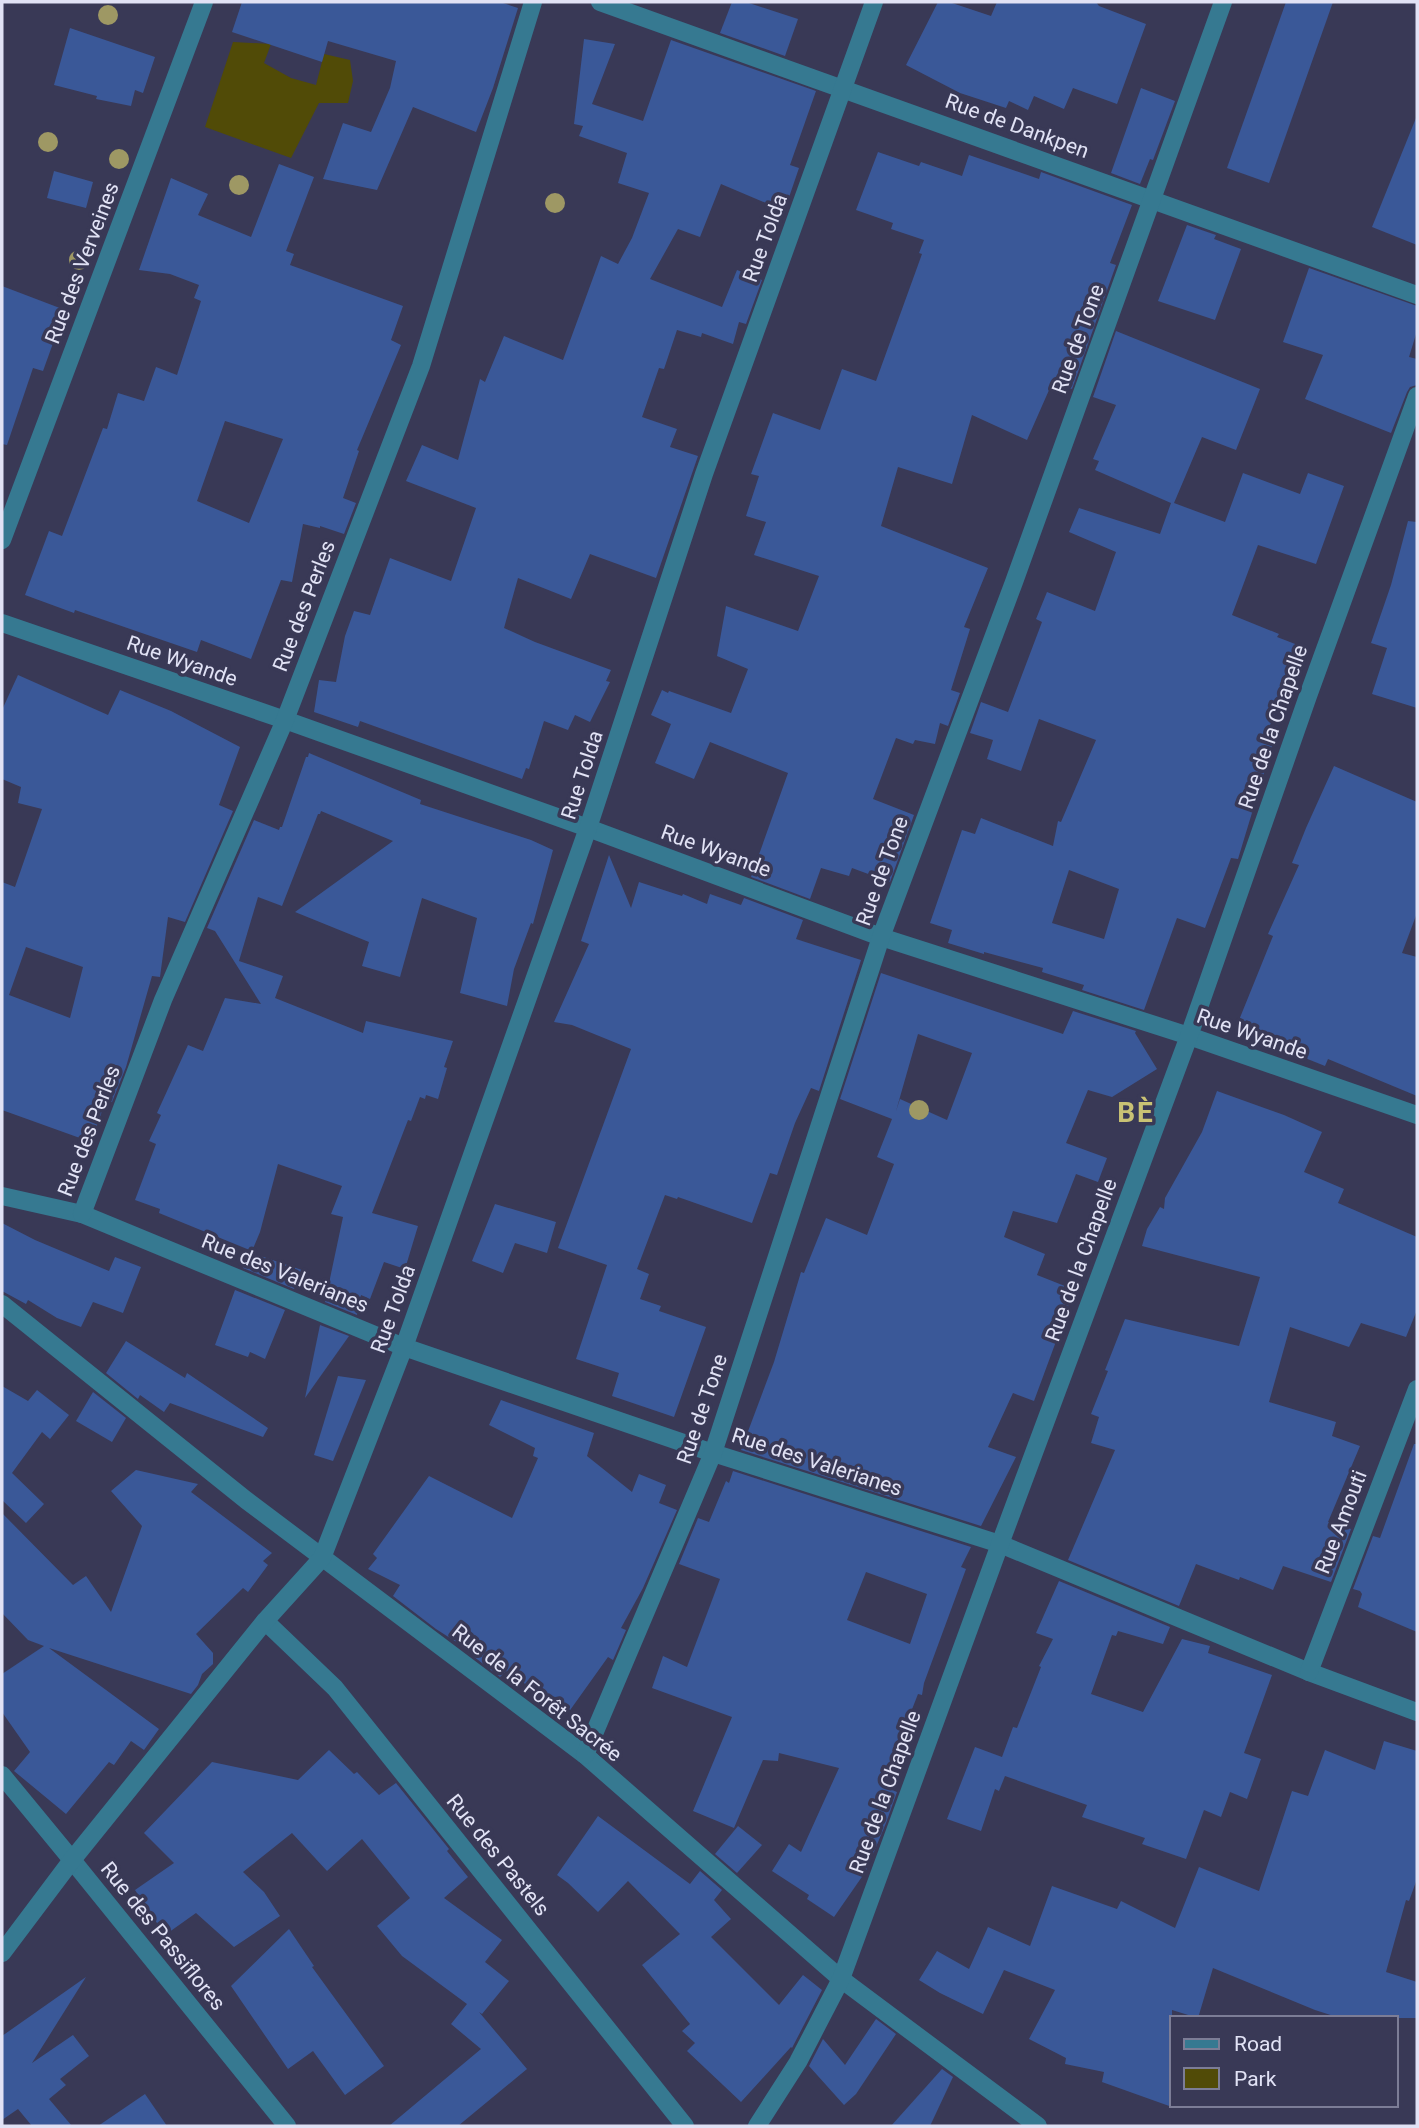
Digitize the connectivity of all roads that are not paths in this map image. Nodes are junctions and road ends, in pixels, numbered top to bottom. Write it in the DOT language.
graph roads {
  1 [pos="204,2"];
  2 [pos="533,2"];
  3 [pos="600,2"];
  4 [pos="874,2"];
  5 [pos="1223,2"];
  6 [pos="843,88"];
  7 [pos="1152,199"];
  8 [pos="1417,295"];
  9 [pos="1417,396"];
  10 [pos="2,540"];
  11 [pos="2,623"];
  12 [pos="285,720"];
  13 [pos="588,828"];
  14 [pos="881,937"];
  15 [pos="1189,1036"];
  16 [pos="1417,1115"];
  17 [pos="2,1196"];
  18 [pos="82,1214"];
  19 [pos="2,1304"];
  20 [pos="404,1347"];
  21 [pos="1417,1389"];
  22 [pos="713,1453"];
  23 [pos="1000,1544"];
  24 [pos="322,1558"];
  25 [pos="265,1621"];
  26 [pos="1309,1672"];
  27 [pos="1417,1712"];
  28 [pos="585,1755"];
  29 [pos="2,1775"];
  30 [pos="72,1860"];
  31 [pos="2,1953"];
  32 [pos="841,1979"];
  33 [pos="287,2126"];
  34 [pos="685,2126"];
  35 [pos="757,2126"];
  36 [pos="1038,2126"];
  1 -- 10 [label="street, Rue des Verveines"];
  2 -- 12 [label="street, Rue des Perles"];
  3 -- 6 [label="street, Rue de Dankpen"];
  4 -- 6 [label="street, Rue Tolda"];
  5 -- 7 [label="street, Rue de Tone"];
  6 -- 7 [label="street, Rue de Dankpen"];
  6 -- 13 [label="street, Rue Tolda"];
  7 -- 8 [label="street, Rue de Dankpen"];
  7 -- 14 [label="street, Rue de Tone"];
  9 -- 15 [label="street, Rue de la Chapelle"];
  11 -- 12 [label="street, Rue Wyande"];
  12 -- 13 [label="street, Rue Wyande"];
  12 -- 18 [label="street, Rue des Perles"];
  13 -- 14 [label="street, Rue Wyande"];
  13 -- 20 [label="street, Rue Tolda"];
  14 -- 15 [label="street, Rue Wyande"];
  14 -- 22 [label="street, Rue de Tone"];
  15 -- 16 [label="street, Rue Wyande"];
  15 -- 23 [label="street, Rue de la Chapelle"];
  17 -- 18 [label="street, Rue des Valerianes"];
  18 -- 20 [label="street, Rue des Valerianes"];
  19 -- 24 [label="street, Rue de la Forêt Sacrée"];
  20 -- 22 [label="street, Rue des Valerianes"];
  20 -- 24 [label="street, Rue Tolda"];
  21 -- 26 [label="street, Rue Amouti"];
  22 -- 23 [label="street, Rue des Valerianes"];
  22 -- 28 [label="street, Rue de Tone"];
  23 -- 26 [label="street, Rue des Valerianes"];
  23 -- 32 [label="street, Rue de la Chapelle"];
  24 -- 25 [label="street"];
  24 -- 28 [label="street, Rue de la Forêt Sacrée"];
  25 -- 30 [label="street"];
  25 -- 34 [label="street, Rue des Pastels"];
  26 -- 27 [label="street, Rue des Valerianes"];
  28 -- 32 [label="street, Rue de la Forêt Sacrée"];
  29 -- 30 [label="street, Rue des Passiflores"];
  30 -- 31 [label="street"];
  30 -- 33 [label="street, Rue des Passiflores"];
  32 -- 35 [label="street, Rue de la Chapelle"];
  32 -- 36 [label="street, Rue de la Forêt Sacrée"];
}
